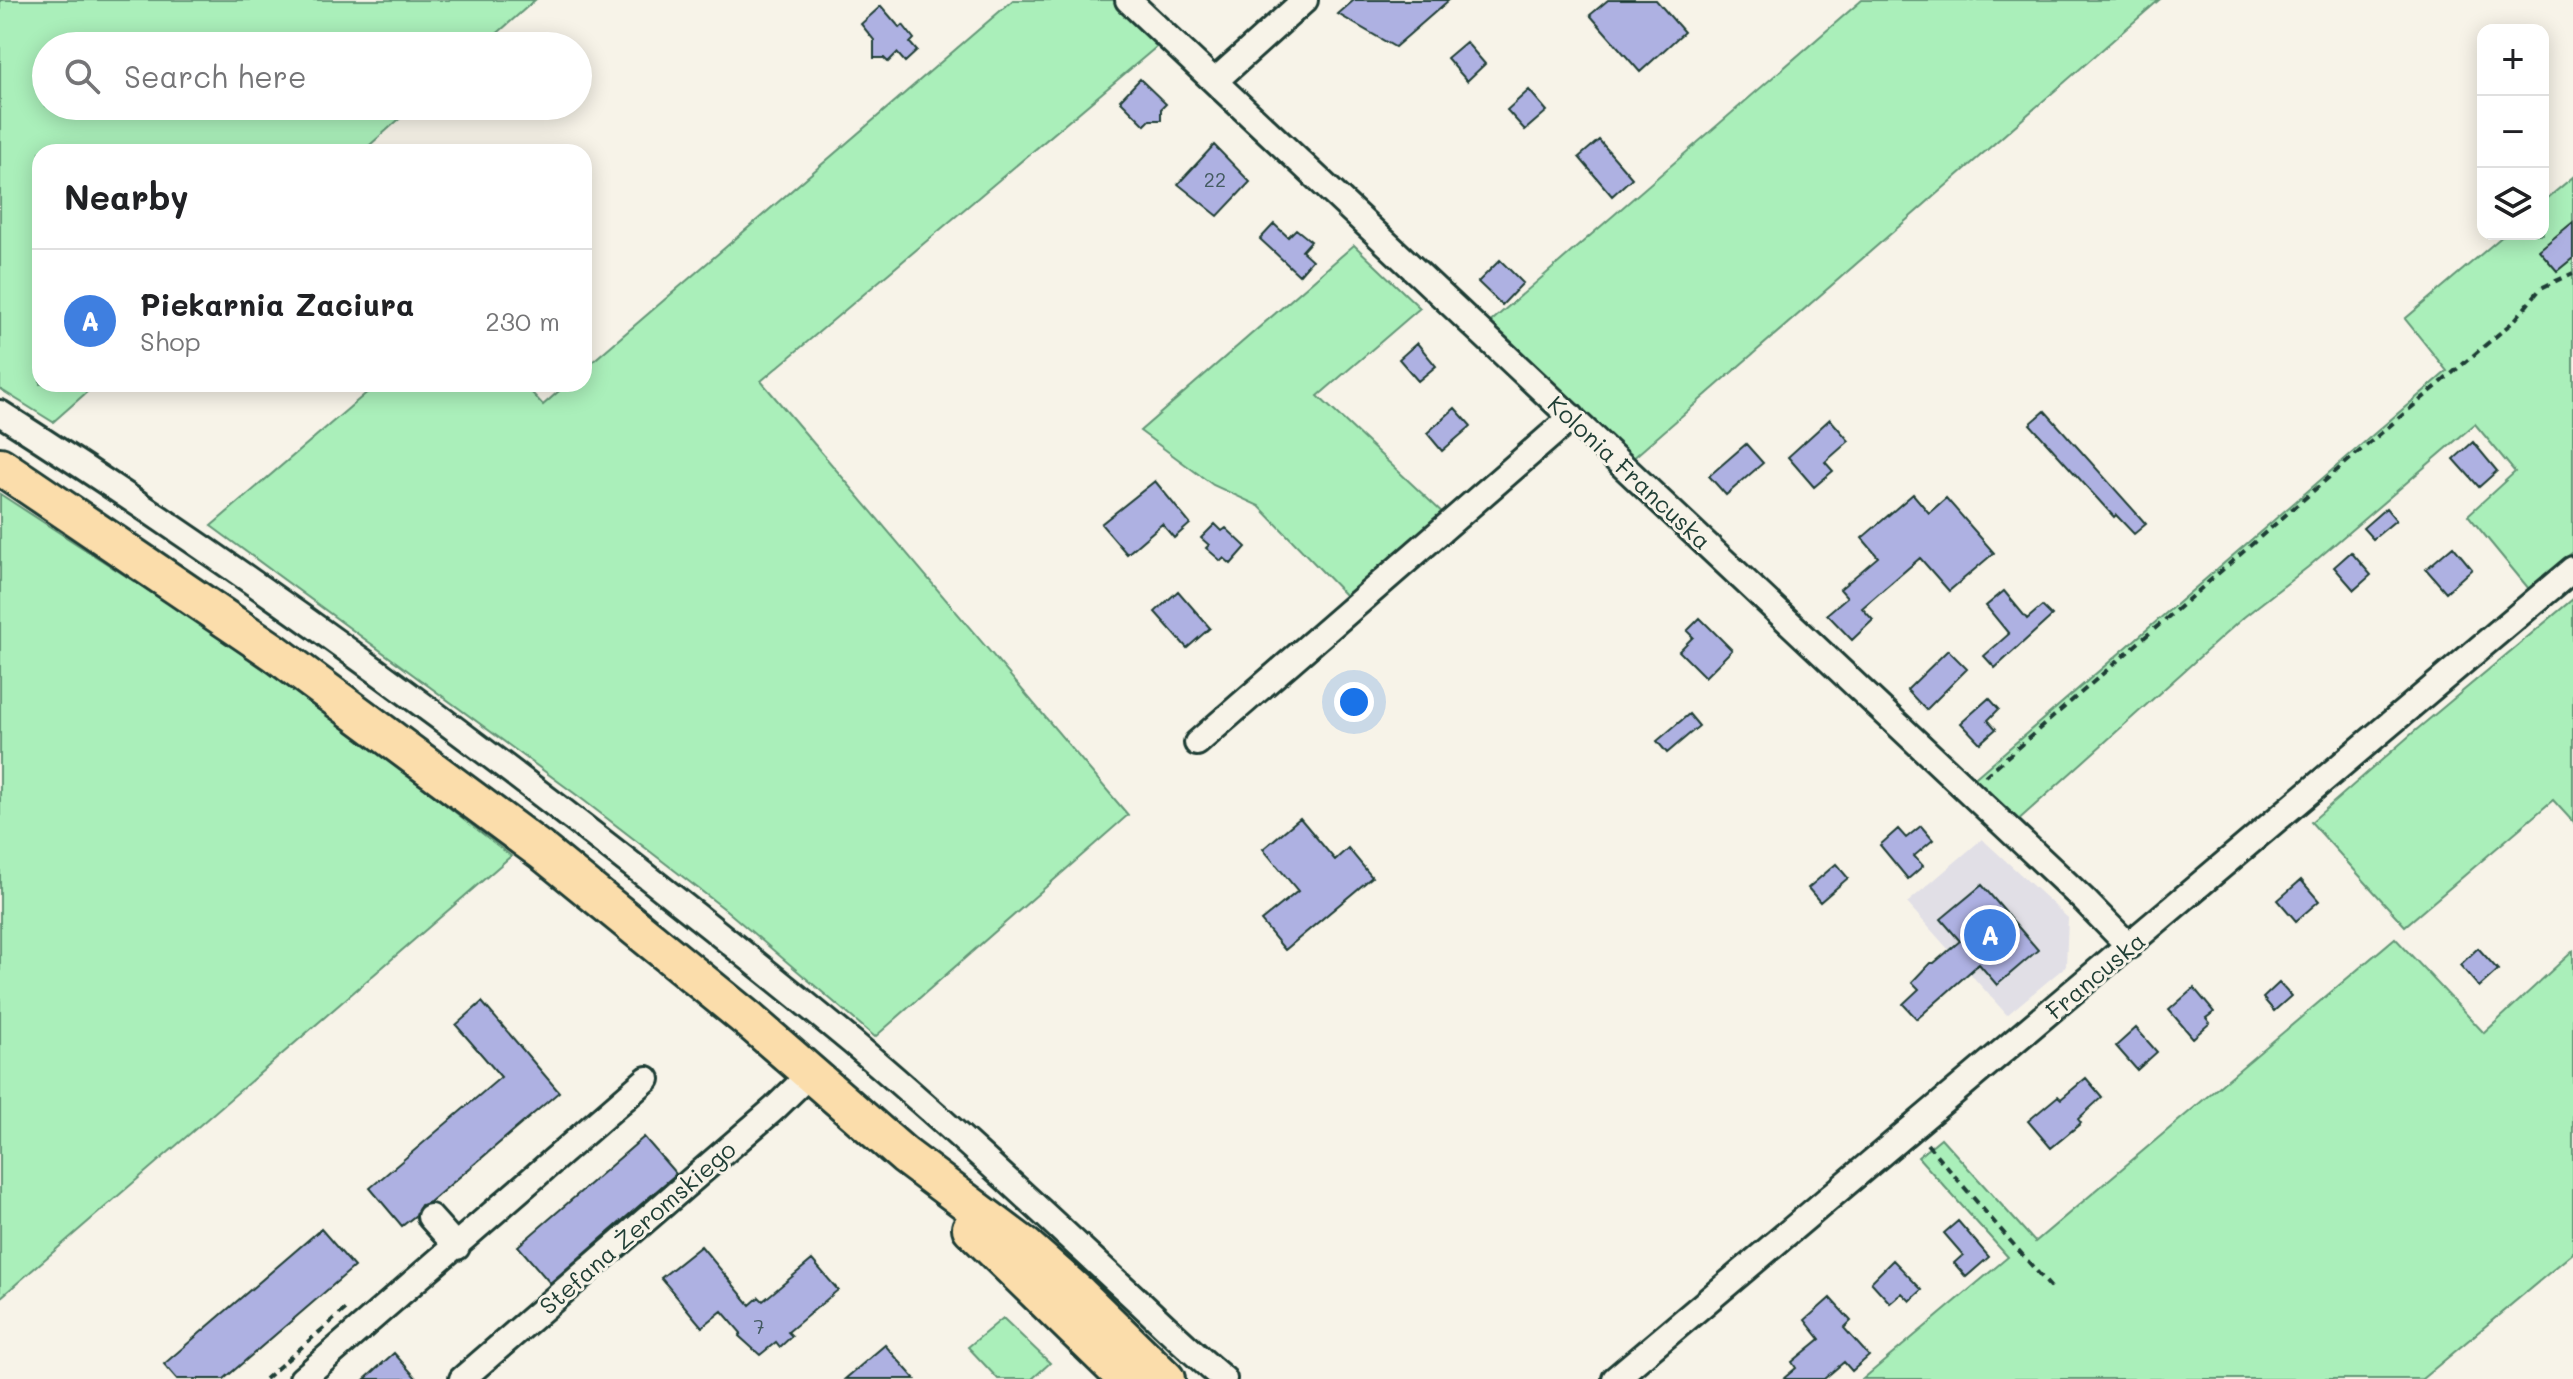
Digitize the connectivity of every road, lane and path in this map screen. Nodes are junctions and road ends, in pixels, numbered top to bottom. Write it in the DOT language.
graph roads {
  1 [pos="1128,0"];
  2 [pos="1305,0"];
  3 [pos="1215,81"];
  4 [pos="2573,273"];
  5 [pos="0,413"];
  6 [pos="1572,417"];
  7 [pos="0,466"];
  8 [pos="2573,569"];
  9 [pos="1197,743"];
  10 [pos="1968,791"];
  11 [pos="2129,946"];
  12 [pos="811,1073"];
  13 [pos="647,1079"];
  14 [pos="1913,1126"];
  15 [pos="905,1156"];
  16 [pos="430,1217"];
  17 [pos="457,1247"];
  18 [pos="2052,1289"];
  19 [pos="302,1379"];
  20 [pos="462,1379"];
  21 [pos="1126,1379"];
  22 [pos="1166,1379"];
  23 [pos="1224,1379"];
  24 [pos="1615,1379"];
  1 -- 3 [label="street, Kolonia Francuska"];
  2 -- 3 [label="street"];
  3 -- 6 [label="street, Kolonia Francuska"];
  4 -- 10 [label="path"];
  5 -- 23 [label="street"];
  6 -- 9 [label="street"];
  6 -- 10 [label="street, Kolonia Francuska"];
  7 -- 12 [label="highway"];
  8 -- 11 [label="street, Francuska"];
  10 -- 11 [label="street, Kolonia Francuska"];
  11 -- 14 [label="street, Francuska"];
  12 -- 15 [label="highway"];
  12 -- 20 [label="street, Stefana Żeromskiego"];
  13 -- 17 [label="street"];
  14 -- 18 [label="path"];
  14 -- 24 [label="street, Francuska"];
  15 -- 21 [label="highway"];
  15 -- 22 [label="highway"];
  16 -- 17 [label="street"];
  17 -- 19 [label="street"];
}
